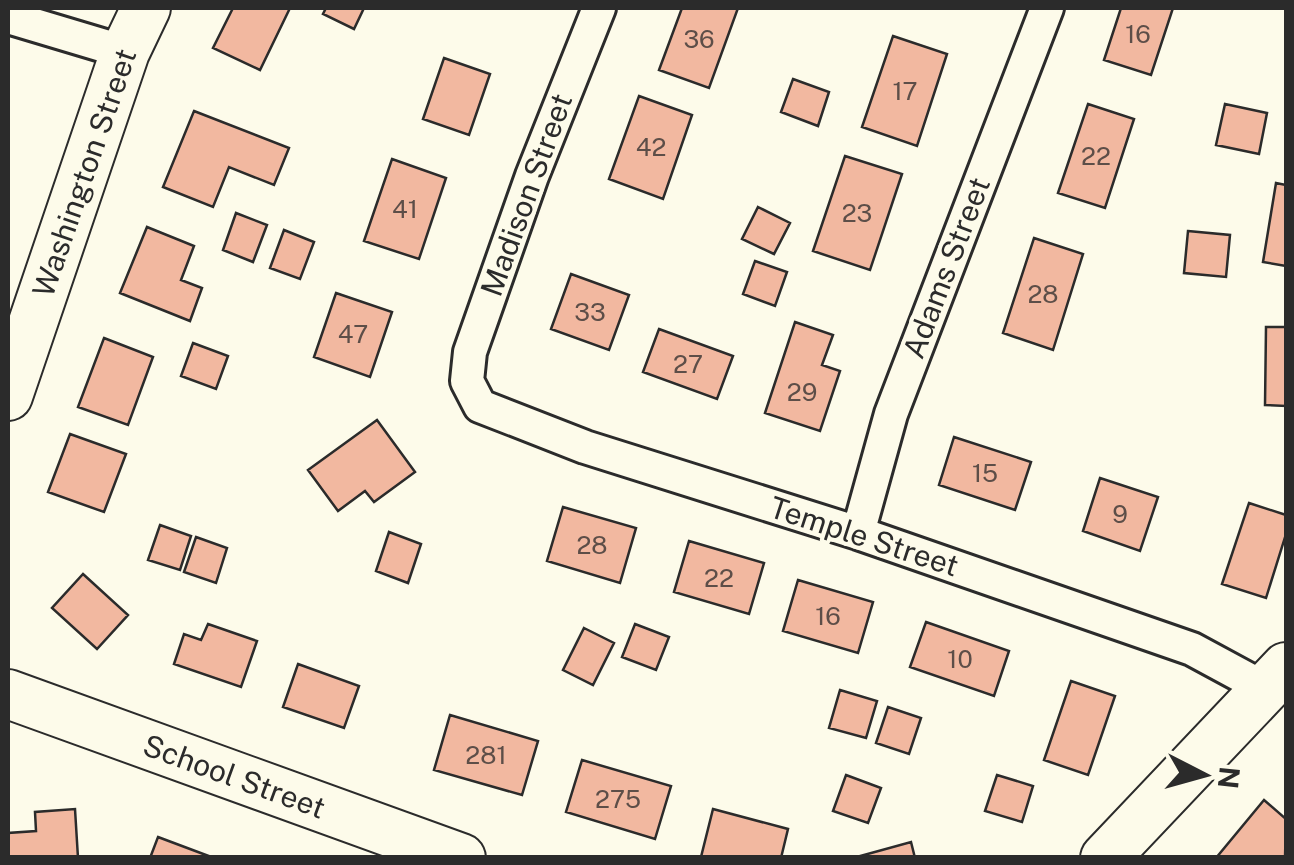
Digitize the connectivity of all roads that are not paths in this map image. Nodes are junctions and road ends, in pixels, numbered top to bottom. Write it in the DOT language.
graph roads {
  1 [pos="146,8"];
  2 [pos="599,8"];
  3 [pos="1047,8"];
  4 [pos="8,17"];
  5 [pos="125,52"];
  6 [pos="468,384"];
  7 [pos="8,396"];
  8 [pos="858,533"];
  9 [pos="1276,678"];
  10 [pos="8,694"];
  11 [pos="461,858"];
  12 [pos="1106,858"];
  1 -- 5 [label="street, Washington Street"];
  2 -- 6 [label="street, Madison Street"];
  3 -- 8 [label="street, Adams Street"];
  4 -- 5 [label="street"];
  5 -- 7 [label="street, Washington Street"];
  6 -- 8 [label="street, Temple Street"];
  8 -- 9 [label="street, Temple Street"];
  9 -- 12 [label="street"];
  10 -- 11 [label="street, School Street"];
}
